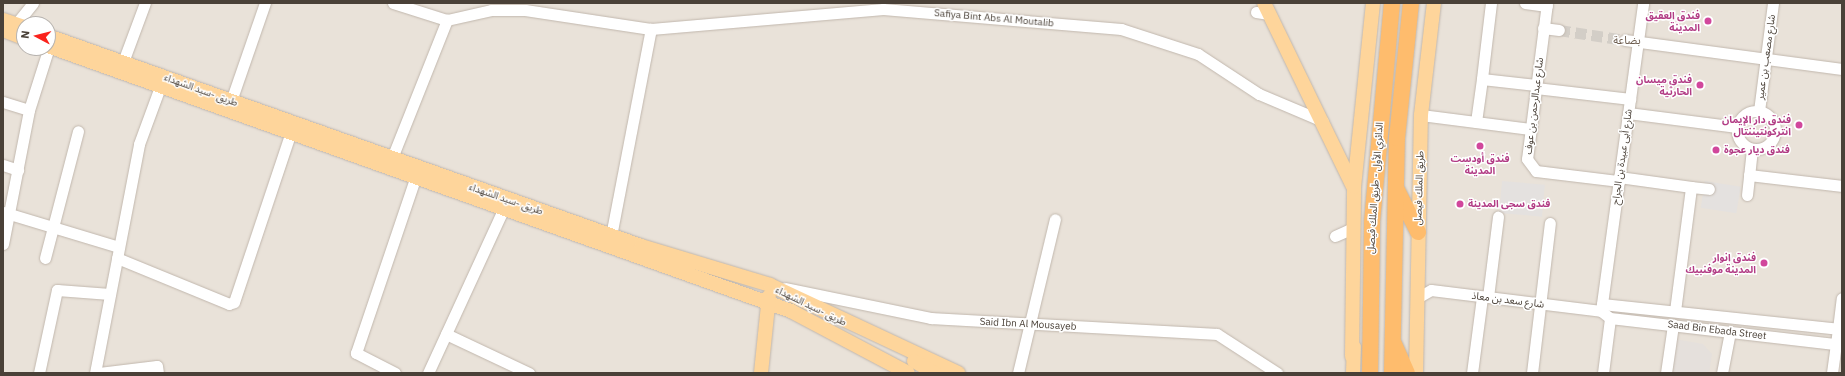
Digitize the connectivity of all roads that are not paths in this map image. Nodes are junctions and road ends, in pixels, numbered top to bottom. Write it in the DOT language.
graph roads {
  1 [pos="33,3"];
  2 [pos="145,3"];
  3 [pos="266,3"];
  4 [pos="393,3"];
  5 [pos="514,3"];
  6 [pos="1374,3"];
  7 [pos="1392,3"];
  8 [pos="1411,3"];
  9 [pos="1434,3"];
  10 [pos="1491,3"];
  11 [pos="1525,3"];
  12 [pos="1643,3"];
  13 [pos="1773,3"];
  14 [pos="1547,4"];
  15 [pos="525,10"];
  16 [pos="1263,10"];
  17 [pos="447,20"];
  18 [pos="11,25"];
  19 [pos="1543,28"];
  20 [pos="651,29"];
  21 [pos="1559,30"];
  22 [pos="1625,40"];
  23 [pos="1638,42"];
  24 [pos="56,45"];
  25 [pos="56,46"];
  26 [pos="44,56"];
  27 [pos="1766,59"];
  28 [pos="123,62"];
  29 [pos="1842,69"];
  30 [pos="1482,78"];
  31 [pos="160,87"];
  32 [pos="1536,87"];
  33 [pos="1630,99"];
  34 [pos="231,101"];
  35 [pos="3,102"];
  36 [pos="29,110"];
  37 [pos="1759,111"];
  38 [pos="1628,113"];
  39 [pos="1421,115"];
  40 [pos="1323,121"];
  41 [pos="1476,122"];
  42 [pos="1737,127"];
  43 [pos="1530,129"];
  44 [pos="78,131"];
  45 [pos="290,135"];
  46 [pos="1752,148"];
  47 [pos="392,158"];
  48 [pos="3,165"];
  49 [pos="18,170"];
  50 [pos="1749,175"];
  51 [pos="415,179"];
  52 [pos="1619,179"];
  53 [pos="1354,186"];
  54 [pos="1842,186"];
  55 [pos="1396,187"];
  56 [pos="1691,187"];
  57 [pos="1709,190"];
  58 [pos="1746,195"];
  59 [pos="503,210"];
  60 [pos="6,213"];
  61 [pos="1498,217"];
  62 [pos="1055,219"];
  63 [pos="1550,223"];
  64 [pos="51,228"];
  65 [pos="1353,228"];
  66 [pos="1418,232"];
  67 [pos="611,236"];
  68 [pos="1335,236"];
  69 [pos="3,244"];
  70 [pos="1395,251"];
  71 [pos="118,252"];
  72 [pos="1370,257"];
  73 [pos="45,258"];
  74 [pos="770,285"];
  75 [pos="110,294"];
  76 [pos="1485,297"];
  77 [pos="1417,298"];
  78 [pos="1842,298"];
  79 [pos="768,304"];
  80 [pos="1541,304"];
  81 [pos="1601,307"];
  82 [pos="1675,312"];
  83 [pos="1610,318"];
  84 [pos="1029,324"];
  85 [pos="1673,325"];
  86 [pos="854,327"];
  87 [pos="1838,329"];
  88 [pos="1730,332"];
  89 [pos="446,334"];
  90 [pos="1392,340"];
  91 [pos="1835,344"];
  92 [pos="1352,356"];
  93 [pos="39,373"];
  94 [pos="95,373"];
  95 [pos="99,373"];
  96 [pos="158,373"];
  97 [pos="395,373"];
  98 [pos="428,373"];
  99 [pos="529,373"];
  100 [pos="761,373"];
  101 [pos="908,373"];
  102 [pos="935,373"];
  103 [pos="958,373"];
  104 [pos="1018,373"];
  105 [pos="1278,373"];
  106 [pos="1353,373"];
  107 [pos="1370,373"];
  108 [pos="1392,373"];
  109 [pos="1408,373"];
  110 [pos="1416,373"];
  111 [pos="1472,373"];
  112 [pos="1532,373"];
  113 [pos="1604,373"];
  114 [pos="1666,373"];
  115 [pos="1722,373"];
  116 [pos="1832,373"];
  1 -- 18 [label="street"];
  2 -- 28 [label="street"];
  3 -- 34 [label="street"];
  4 -- 17 [label="street"];
  5 -- 15 [label="street"];
  6 -- 53 [label="main road"];
  7 -- 72 [label="highway, الدائري الأول - طريق الملك فيصل"];
  8 -- 55 [label="highway, الدائري الأول - طريق الملك فيصل"];
  9 -- 39 [label="main road, طريق الملك فيصل"];
  10 -- 30 [label="street"];
  11 -- 14 [label="street"];
  12 -- 23 [label="street, شارع أبى عبيدة بن الجراح"];
  13 -- 27 [label="street, شارع مصعب بن عمير"];
  14 -- 19 [label="street, شارع عبدالرحمن بن عوف"];
  15 -- 17 [label="street, Safiya Bint Abs Al Moutalib"];
  15 -- 20 [label="street, Safiya Bint Abs Al Moutalib"];
  16 -- 40 [label="main road"];
  17 -- 47 [label="street"];
  19 -- 21 [label="street"];
  19 -- 32 [label="street, شارع عبدالرحمن بن عوف"];
  20 -- 40 [label="street, Safiya Bint Abs Al Moutalib"];
  20 -- 67 [label="street"];
  22 -- 23 [label="street"];
  23 -- 27 [label="street"];
  23 -- 33 [label="street, شارع أبى عبيدة بن الجراح"];
  24 -- 28 [label="main road, طريق -سيد الشهداء"];
  25 -- 31 [label="main road, طريق -سيد الشهداء"];
  26 -- 36 [label="street"];
  27 -- 29 [label="street"];
  27 -- 37 [label="street, شارع مصعب بن عمير"];
  28 -- 34 [label="main road, طريق -سيد الشهداء"];
  30 -- 32 [label="street"];
  30 -- 41 [label="street"];
  31 -- 45 [label="main road, طريق -سيد الشهداء"];
  31 -- 71 [label="street"];
  32 -- 33 [label="street"];
  32 -- 43 [label="street, شارع عبدالرحمن بن عوف"];
  33 -- 38 [label="street, شارع أبى عبيدة بن الجراح"];
  34 -- 47 [label="main road, طريق -سيد الشهداء"];
  35 -- 36 [label="street"];
  36 -- 49 [label="street"];
  37 -- 42 [label="street"];
  37 -- 46 [label="street"];
  38 -- 42 [label="street"];
  38 -- 52 [label="street, شارع أبى عبيدة بن الجراح"];
  39 -- 41 [label="street"];
  39 -- 66 [label="main road, طريق الملك فيصل"];
  40 -- 53 [label="main road"];
  41 -- 43 [label="street"];
  42 -- 46 [label="street"];
  43 -- 52 [label="street, شارع عبدالرحمن بن عوف"];
  44 -- 64 [label="street"];
  45 -- 51 [label="main road, طريق -سيد الشهداء"];
  45 -- 71 [label="street"];
  46 -- 50 [label="street"];
  47 -- 67 [label="main road, طريق -سيد الشهداء"];
  48 -- 49 [label="street"];
  49 -- 60 [label="street"];
  50 -- 54 [label="street"];
  50 -- 58 [label="street"];
  51 -- 59 [label="main road, طريق -سيد الشهداء"];
  51 -- 97 [label="street"];
  52 -- 56 [label="street, شارع عبدالرحمن بن عوف"];
  52 -- 81 [label="street, شارع أبى عبيدة بن الجراح"];
  53 -- 65 [label="main road"];
  55 -- 66 [label="highway"];
  55 -- 70 [label="highway, الدائري الأول - طريق الملك فيصل"];
  56 -- 57 [label="street, شارع عبدالرحمن بن عوف"];
  56 -- 82 [label="street"];
  59 -- 79 [label="main road, طريق -سيد الشهداء"];
  59 -- 89 [label="street"];
  60 -- 64 [label="street"];
  60 -- 69 [label="street"];
  61 -- 76 [label="street"];
  62 -- 84 [label="street"];
  63 -- 80 [label="street"];
  64 -- 71 [label="street"];
  64 -- 73 [label="street"];
  65 -- 68 [label="street"];
  65 -- 92 [label="main road"];
  66 -- 77 [label="main road, طريق الملك فيصل"];
  67 -- 74 [label="main road, طريق -سيد الشهداء"];
  70 -- 72 [label="highway"];
  70 -- 90 [label="highway, الدائري الأول - طريق الملك فيصل"];
  71 -- 75 [label="street"];
  72 -- 92 [label="main road"];
  72 -- 107 [label="highway, الدائري الأول - طريق الملك فيصل"];
  74 -- 79 [label="main road"];
  74 -- 84 [label="street, Said Ibn Al Mousayeb"];
  74 -- 86 [label="main road, طريق -سيد الشهداء"];
  75 -- 93 [label="street"];
  75 -- 94 [label="street"];
  76 -- 77 [label="street, شارع سعد بن معاذ"];
  76 -- 80 [label="street, شارع سعد بن معاذ"];
  76 -- 111 [label="street"];
  77 -- 110 [label="main road, طريق الملك فيصل"];
  78 -- 87 [label="street"];
  79 -- 100 [label="main road"];
  79 -- 101 [label="main road, طريق -سيد الشهداء"];
  80 -- 81 [label="street, شارع سعد بن معاذ"];
  80 -- 112 [label="street"];
  81 -- 82 [label="street, شارع سعد بن معاذ"];
  81 -- 83 [label="street"];
  82 -- 87 [label="street, شارع سعد بن معاذ"];
  83 -- 85 [label="street, Saad Bin Ebada Street"];
  83 -- 113 [label="street"];
  84 -- 104 [label="street"];
  84 -- 105 [label="street, Said Ibn Al Mousayeb"];
  85 -- 88 [label="street, Saad Bin Ebada Street"];
  85 -- 114 [label="street"];
  86 -- 102 [label="main road"];
  86 -- 103 [label="main road, طريق -سيد الشهداء"];
  87 -- 91 [label="street"];
  88 -- 91 [label="street, Saad Bin Ebada Street"];
  88 -- 115 [label="street"];
  89 -- 98 [label="street"];
  89 -- 99 [label="street"];
  90 -- 108 [label="highway, الدائري الأول - طريق الملك فيصل"];
  90 -- 109 [label="highway"];
  91 -- 116 [label="street"];
  92 -- 106 [label="main road"];
  95 -- 96 [label="street"];
}
